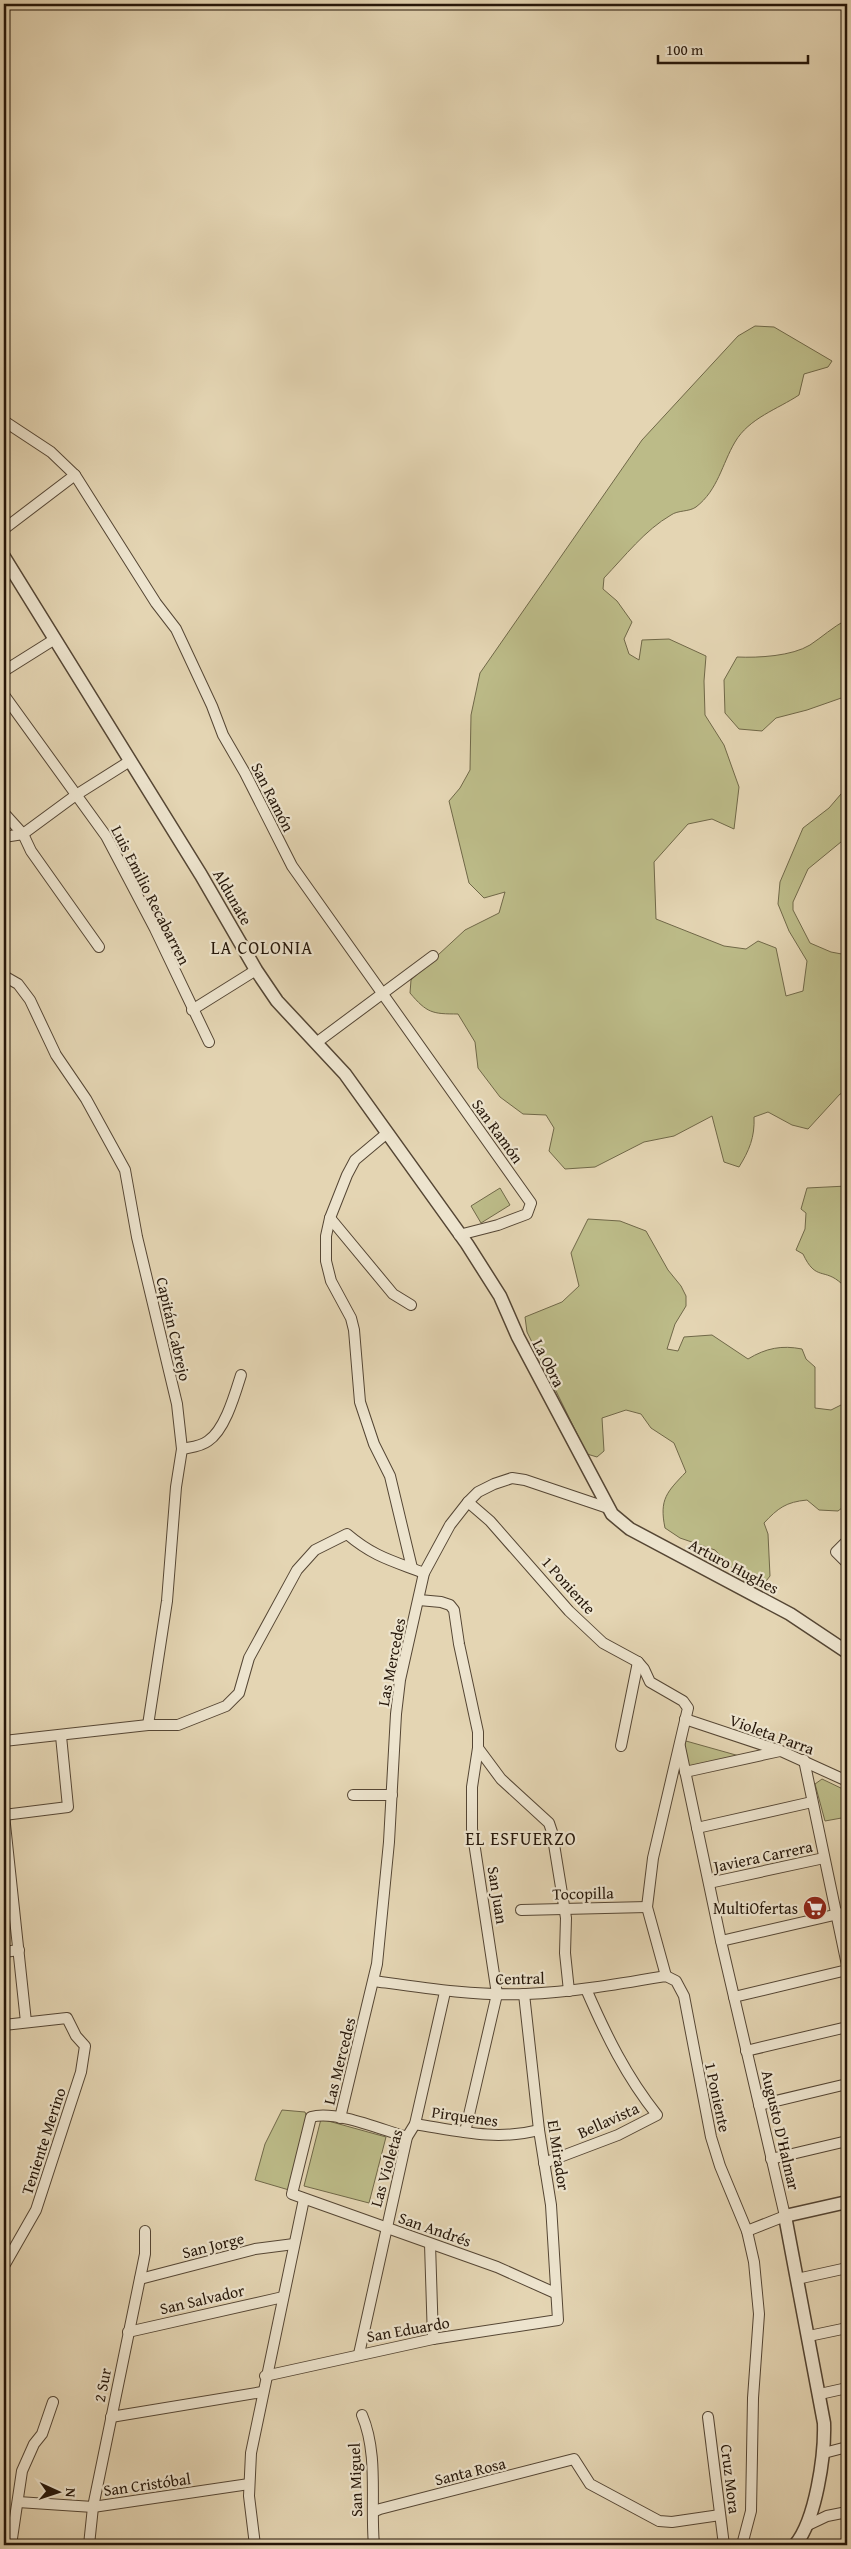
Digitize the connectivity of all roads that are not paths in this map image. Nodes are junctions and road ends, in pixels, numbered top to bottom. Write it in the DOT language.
graph roads {
  1 [pos="4,421"];
  2 [pos="75,475"];
  3 [pos="4,529"];
  4 [pos="4,557"];
  5 [pos="55,639"];
  6 [pos="4,671"];
  7 [pos="4,695"];
  8 [pos="130,762"];
  9 [pos="76,795"];
  10 [pos="4,813"];
  11 [pos="23,834"];
  12 [pos="4,837"];
  13 [pos="99,947"];
  14 [pos="433,956"];
  15 [pos="256,970"];
  16 [pos="4,976"];
  17 [pos="382,995"];
  18 [pos="192,1010"];
  19 [pos="208,1042"];
  20 [pos="316,1043"];
  21 [pos="386,1134"];
  22 [pos="330,1218"];
  23 [pos="460,1235"];
  24 [pos="412,1305"];
  25 [pos="241,1375"];
  26 [pos="182,1449"];
  27 [pos="468,1502"];
  28 [pos="608,1508"];
  29 [pos="847,1541"];
  30 [pos="847,1564"];
  31 [pos="412,1568"];
  32 [pos="424,1573"];
  33 [pos="419,1600"];
  34 [pos="847,1652"];
  35 [pos="638,1662"];
  36 [pos="634,1680"];
  37 [pos="650,1682"];
  38 [pos="685,1719"];
  39 [pos="148,1725"];
  40 [pos="61,1736"];
  41 [pos="4,1741"];
  42 [pos="679,1743"];
  43 [pos="620,1746"];
  44 [pos="478,1748"];
  45 [pos="781,1751"];
  46 [pos="804,1760"];
  47 [pos="685,1772"];
  48 [pos="847,1781"];
  49 [pos="353,1795"];
  50 [pos="392,1795"];
  51 [pos="812,1802"];
  52 [pos="4,1815"];
  53 [pos="697,1828"];
  54 [pos="824,1858"];
  55 [pos="8,1882"];
  56 [pos="709,1883"];
  57 [pos="647,1907"];
  58 [pos="564,1909"];
  59 [pos="521,1910"];
  60 [pos="847,1912"];
  61 [pos="836,1914"];
  62 [pos="721,1941"];
  63 [pos="19,1950"];
  64 [pos="4,1952"];
  65 [pos="847,1965"];
  66 [pos="847,1970"];
  67 [pos="666,1976"];
  68 [pos="374,1981"];
  69 [pos="586,1989"];
  70 [pos="569,1991"];
  71 [pos="446,1992"];
  72 [pos="498,1994"];
  73 [pos="524,1994"];
  74 [pos="734,1997"];
  75 [pos="26,2022"];
  76 [pos="4,2025"];
  77 [pos="847,2027"];
  78 [pos="746,2051"];
  79 [pos="847,2084"];
  80 [pos="759,2105"];
  81 [pos="340,2118"];
  82 [pos="415,2124"];
  83 [pos="539,2130"];
  84 [pos="465,2132"];
  85 [pos="407,2137"];
  86 [pos="847,2142"];
  87 [pos="771,2159"];
  88 [pos="544,2163"];
  89 [pos="304,2199"];
  90 [pos="847,2202"];
  91 [pos="785,2216"];
  92 [pos="385,2228"];
  93 [pos="145,2230"];
  94 [pos="747,2231"];
  95 [pos="294,2244"];
  96 [pos="430,2244"];
  97 [pos="4,2266"];
  98 [pos="847,2268"];
  99 [pos="140,2279"];
  100 [pos="797,2279"];
  101 [pos="555,2293"];
  102 [pos="282,2297"];
  103 [pos="558,2320"];
  104 [pos="847,2328"];
  105 [pos="128,2332"];
  106 [pos="808,2336"];
  107 [pos="433,2339"];
  108 [pos="359,2354"];
  109 [pos="265,2376"];
  110 [pos="847,2388"];
  111 [pos="262,2392"];
  112 [pos="820,2394"];
  113 [pos="53,2402"];
  114 [pos="362,2415"];
  115 [pos="708,2417"];
  116 [pos="111,2418"];
  117 [pos="847,2447"];
  118 [pos="824,2453"];
  119 [pos="249,2484"];
  120 [pos="18,2502"];
  121 [pos="94,2507"];
  122 [pos="374,2512"];
  123 [pos="847,2512"];
  124 [pos="720,2515"];
  125 [pos="808,2526"];
  126 [pos="11,2545"];
  127 [pos="89,2545"];
  128 [pos="255,2545"];
  129 [pos="374,2545"];
  130 [pos="724,2545"];
  131 [pos="742,2545"];
  132 [pos="795,2545"];
  1 -- 2 [label="street, San Ramón"];
  2 -- 3 [label="street"];
  2 -- 17 [label="street, San Ramón"];
  4 -- 5 [label="street, Aldunate"];
  5 -- 6 [label="street"];
  5 -- 8 [label="street, Aldunate"];
  7 -- 9 [label="street, Luis Emilio Recabarren"];
  8 -- 9 [label="street"];
  8 -- 15 [label="street, Aldunate"];
  9 -- 11 [label="street"];
  9 -- 18 [label="street, Luis Emilio Recabarren"];
  10 -- 11 [label="street"];
  11 -- 12 [label="street"];
  11 -- 13 [label="street"];
  14 -- 17 [label="street"];
  15 -- 18 [label="street"];
  15 -- 20 [label="street, Aldunate"];
  16 -- 26 [label="street, Capitán Cabrejo"];
  17 -- 20 [label="street"];
  17 -- 23 [label="street, San Ramón"];
  18 -- 19 [label="street, Luis Emilio Recabarren"];
  20 -- 21 [label="street, Aldunate"];
  21 -- 22 [label="street"];
  21 -- 23 [label="street, Aldunate"];
  22 -- 24 [label="street"];
  22 -- 31 [label="street"];
  23 -- 28 [label="street, La Obra"];
  25 -- 26 [label="street"];
  26 -- 39 [label="street, Capitán Cabrejo"];
  27 -- 28 [label="street, Las Mercedes"];
  27 -- 32 [label="street, Las Mercedes"];
  27 -- 35 [label="street, 1 Poniente"];
  28 -- 34 [label="street, Arturo Hughes"];
  29 -- 30 [label="street"];
  31 -- 32 [label="street"];
  31 -- 39 [label="street"];
  32 -- 33 [label="street, Las Mercedes"];
  33 -- 44 [label="street, San Juan"];
  33 -- 50 [label="street, Las Mercedes"];
  35 -- 36 [label="street"];
  35 -- 37 [label="street"];
  36 -- 37 [label="street"];
  36 -- 43 [label="street"];
  37 -- 38 [label="street"];
  38 -- 42 [label="street, 1 Poniente"];
  38 -- 45 [label="street, Violeta Parra"];
  39 -- 40 [label="street"];
  40 -- 41 [label="street"];
  40 -- 52 [label="street"];
  42 -- 47 [label="street, Augusto D'Halmar"];
  42 -- 57 [label="street, 1 Poniente"];
  44 -- 58 [label="street"];
  44 -- 72 [label="street, San Juan"];
  45 -- 46 [label="street, Violeta Parra"];
  45 -- 47 [label="street"];
  46 -- 48 [label="street, Violeta Parra"];
  46 -- 51 [label="street"];
  47 -- 53 [label="street, Augusto D'Halmar"];
  49 -- 50 [label="street"];
  50 -- 68 [label="street, Las Mercedes"];
  51 -- 53 [label="street"];
  51 -- 54 [label="street"];
  52 -- 55 [label="street"];
  53 -- 56 [label="street, Augusto D'Halmar"];
  54 -- 56 [label="street, Javiera Carrera"];
  54 -- 61 [label="street"];
  55 -- 63 [label="street"];
  56 -- 62 [label="street, Augusto D'Halmar"];
  57 -- 58 [label="street, Tocopilla"];
  57 -- 67 [label="street, 1 Poniente"];
  58 -- 59 [label="street, Tocopilla"];
  58 -- 70 [label="street"];
  60 -- 61 [label="street"];
  61 -- 62 [label="street"];
  61 -- 65 [label="street"];
  62 -- 74 [label="street, Augusto D'Halmar"];
  63 -- 64 [label="street"];
  63 -- 75 [label="street"];
  66 -- 74 [label="street"];
  67 -- 69 [label="street, Central"];
  67 -- 94 [label="street, 1 Poniente"];
  68 -- 71 [label="street, Central"];
  68 -- 81 [label="street, Las Mercedes"];
  69 -- 70 [label="street, Central"];
  69 -- 88 [label="street, Bellavista"];
  70 -- 73 [label="street, Central"];
  71 -- 72 [label="street, Central"];
  71 -- 82 [label="street, Las Violetas"];
  72 -- 73 [label="street, Central"];
  72 -- 84 [label="street, San Juan"];
  73 -- 83 [label="street, El Mirador"];
  74 -- 78 [label="street, Augusto D'Halmar"];
  75 -- 76 [label="street"];
  75 -- 97 [label="street, Teniente Merino"];
  77 -- 78 [label="street"];
  78 -- 80 [label="street, Augusto D'Halmar"];
  79 -- 80 [label="street"];
  80 -- 87 [label="street, Augusto D'Halmar"];
  81 -- 85 [label="street"];
  81 -- 89 [label="street, Las Mercedes"];
  82 -- 84 [label="street, Pirquenes"];
  82 -- 85 [label="street, Las Violetas"];
  83 -- 84 [label="street, Pirquenes"];
  83 -- 88 [label="street, El Mirador"];
  85 -- 92 [label="street, Las Violetas"];
  86 -- 87 [label="street"];
  87 -- 91 [label="street, Augusto D'Halmar"];
  88 -- 101 [label="street, El Mirador"];
  89 -- 92 [label="street, San Andrés"];
  89 -- 95 [label="street"];
  90 -- 91 [label="street"];
  91 -- 94 [label="street"];
  91 -- 100 [label="street, Augusto D'Halmar"];
  92 -- 96 [label="street, San Andrés"];
  92 -- 108 [label="street, Las Violetas"];
  93 -- 99 [label="street, 2 Sur"];
  94 -- 131 [label="street, 1 Poniente"];
  95 -- 99 [label="street, San Jorge"];
  95 -- 102 [label="street"];
  96 -- 101 [label="street, San Andrés"];
  96 -- 107 [label="street"];
  98 -- 100 [label="street"];
  99 -- 105 [label="street, 2 Sur"];
  100 -- 106 [label="street, Augusto D'Halmar"];
  101 -- 103 [label="street, El Mirador"];
  102 -- 105 [label="street, San Salvador"];
  102 -- 109 [label="street"];
  103 -- 107 [label="street, San Eduardo"];
  104 -- 106 [label="street"];
  105 -- 116 [label="street, 2 Sur"];
  106 -- 112 [label="street, Augusto D'Halmar"];
  107 -- 108 [label="street, San Eduardo"];
  108 -- 109 [label="street, San Eduardo"];
  109 -- 111 [label="street"];
  110 -- 112 [label="street"];
  111 -- 116 [label="street"];
  111 -- 119 [label="street"];
  112 -- 118 [label="street, Augusto D'Halmar"];
  113 -- 120 [label="street"];
  114 -- 122 [label="street, San Miguel"];
  115 -- 124 [label="street, Cruz Mora"];
  116 -- 121 [label="street, 2 Sur"];
  117 -- 118 [label="street"];
  118 -- 125 [label="street, Augusto D'Halmar"];
  119 -- 121 [label="street, San Cristóbal"];
  119 -- 128 [label="street"];
  120 -- 121 [label="street, San Cristóbal"];
  120 -- 126 [label="street"];
  121 -- 127 [label="street, 2 Sur"];
  122 -- 124 [label="street, Santa Rosa"];
  122 -- 129 [label="street, San Miguel"];
  123 -- 125 [label="street"];
  124 -- 130 [label="street, Cruz Mora"];
  125 -- 132 [label="street"];
}
